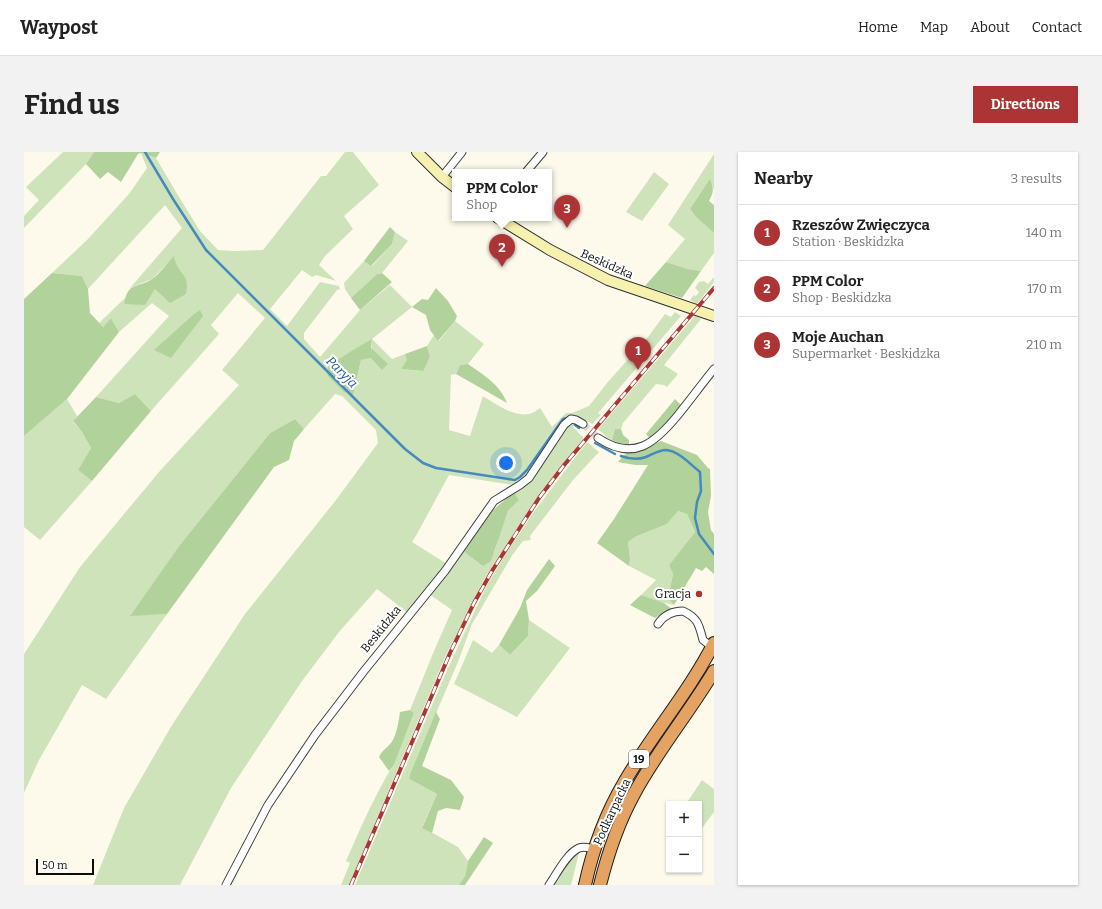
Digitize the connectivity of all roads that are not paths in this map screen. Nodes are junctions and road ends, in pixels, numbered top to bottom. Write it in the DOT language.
graph roads {
  1 [pos="417,152"];
  2 [pos="462,152"];
  3 [pos="542,152"];
  4 [pos="528,169"];
  5 [pos="442,177"];
  6 [pos="452,185"];
  7 [pos="503,221"];
  8 [pos="714,316"];
  9 [pos="714,369"];
  10 [pos="583,424"];
  11 [pos="598,438"];
  12 [pos="658,624"];
  13 [pos="713,645"];
  14 [pos="714,671"];
  15 [pos="594,849"];
  16 [pos="588,882"];
  17 [pos="226,885"];
  18 [pos="549,885"];
  19 [pos="600,885"];
  1 -- 5 [label="street"];
  2 -- 5 [label="street"];
  3 -- 4 [label="street"];
  5 -- 6 [label="street"];
  7 -- 8 [label="street, Beskidzka"];
  9 -- 11 [label="street"];
  10 -- 17 [label="street, Beskidzka"];
  12 -- 13 [label="street"];
  13 -- 15 [label="highway, Podkarpacka / 19"];
  14 -- 19 [label="highway, Podkarpacka / 19"];
  15 -- 16 [label="highway, Podkarpacka / 19"];
  15 -- 18 [label="street"];
}
